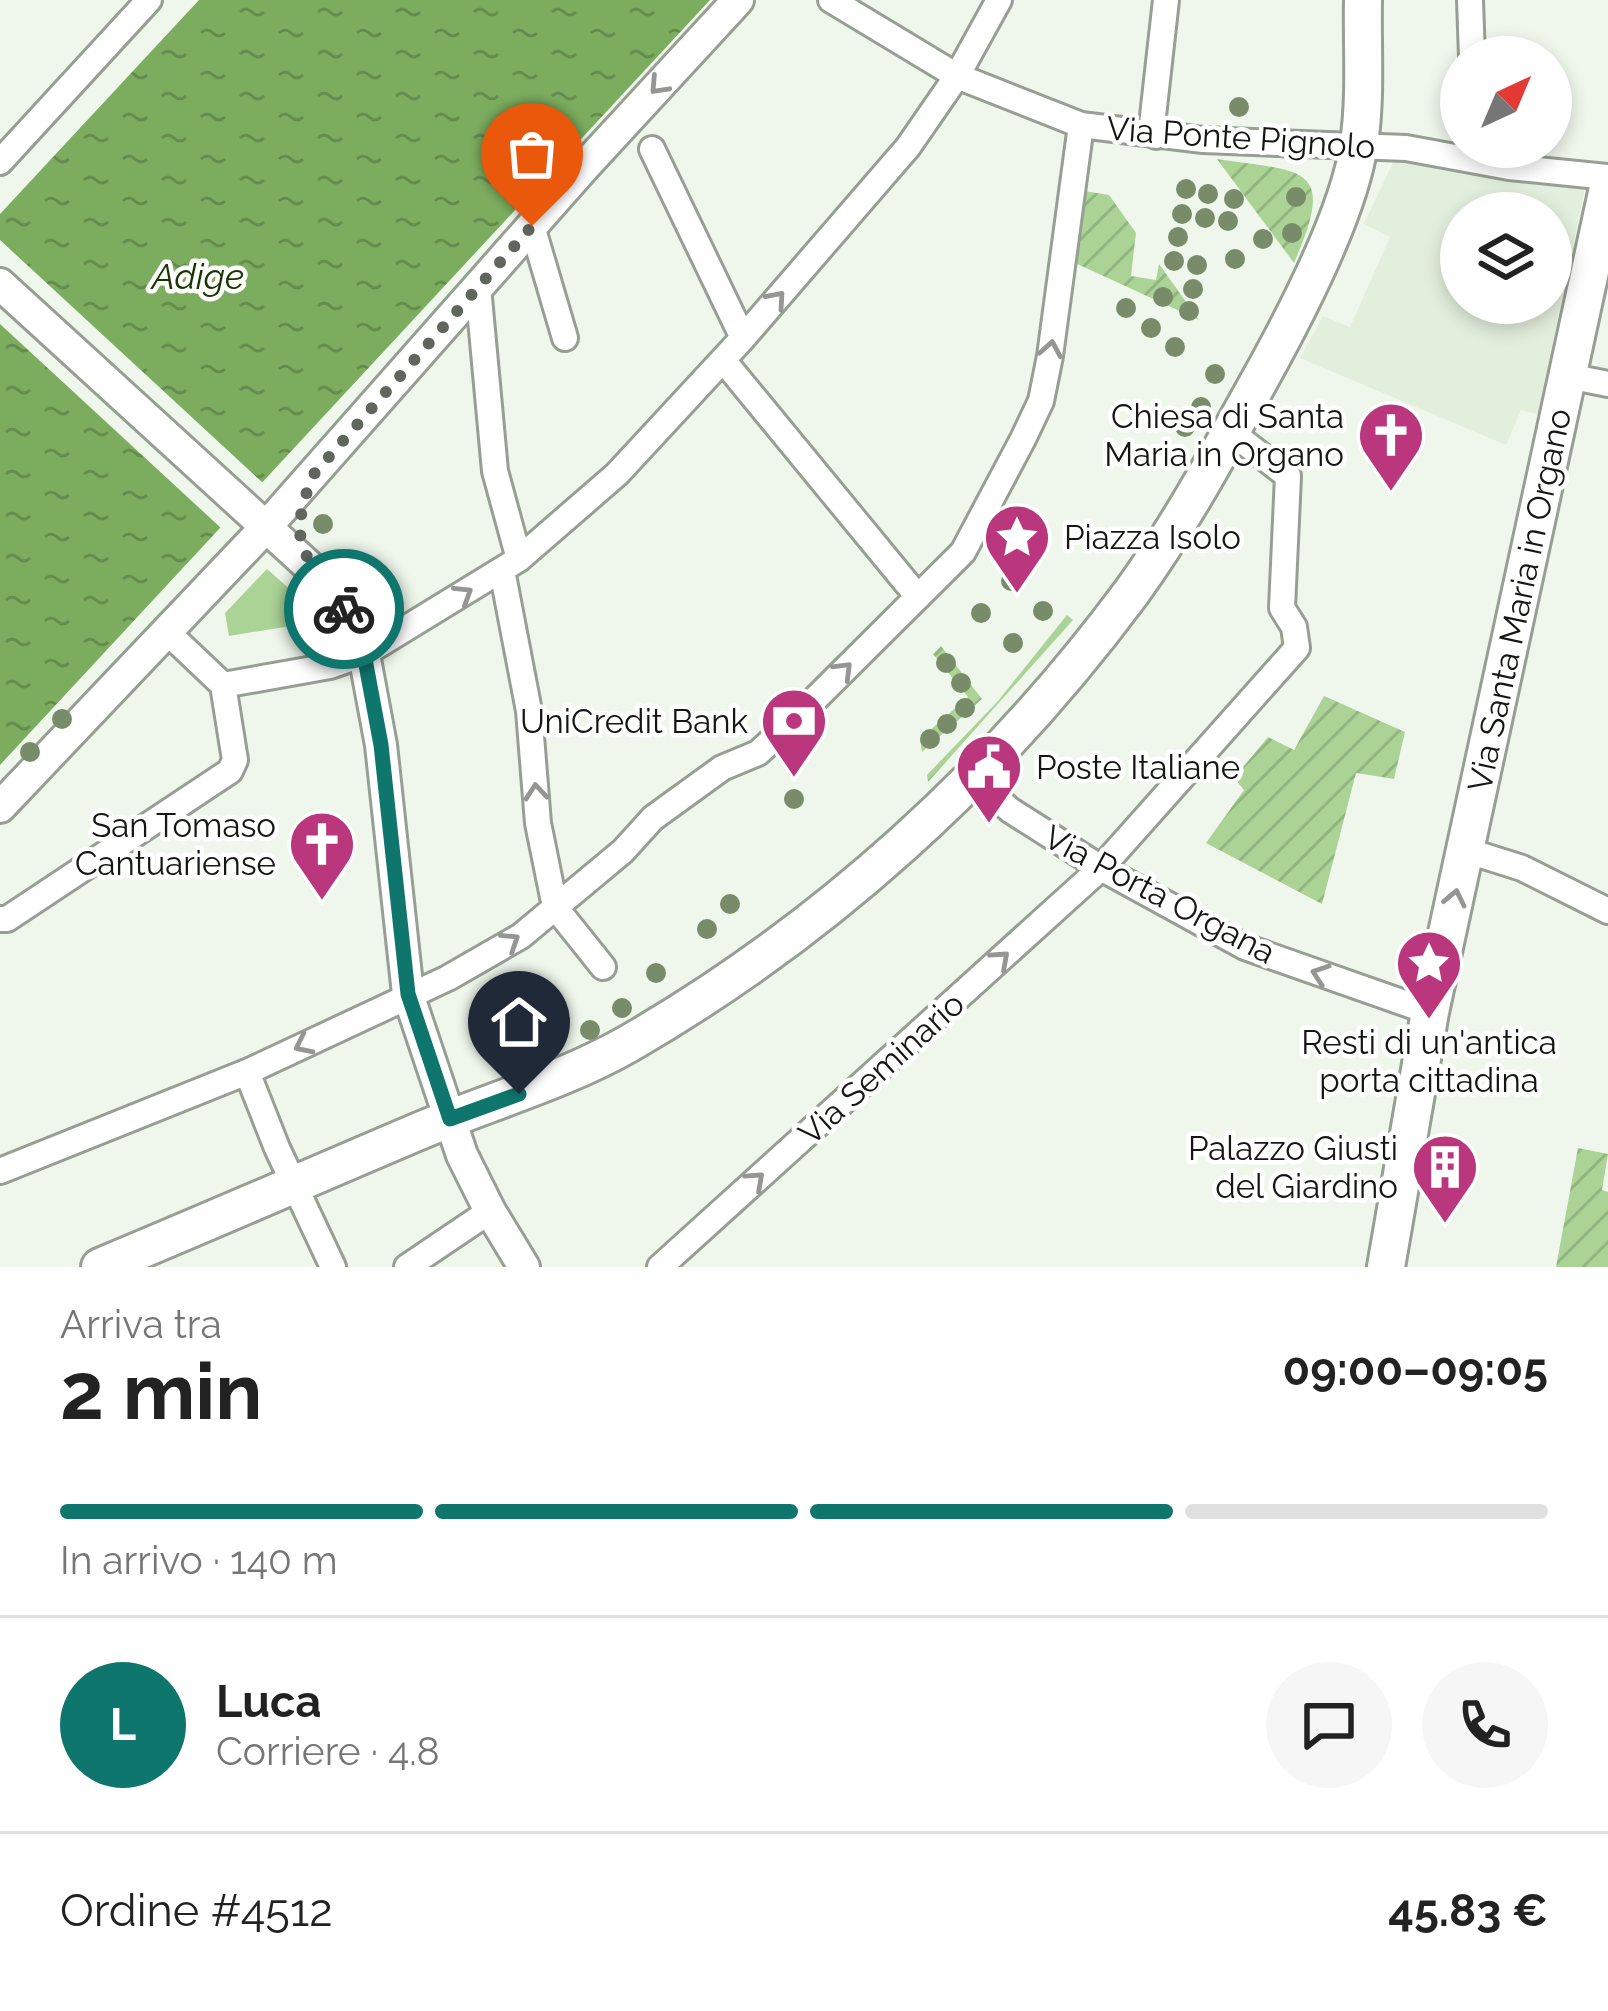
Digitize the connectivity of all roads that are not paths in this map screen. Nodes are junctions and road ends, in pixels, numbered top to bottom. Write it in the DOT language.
graph roads {
  1 [pos="149,0"];
  2 [pos="738,0"];
  3 [pos="831,0"];
  4 [pos="999,0"];
  5 [pos="1166,0"];
  6 [pos="1363,0"];
  7 [pos="1470,0"];
  8 [pos="1471,36"];
  9 [pos="957,76"];
  10 [pos="1081,125"];
  11 [pos="1156,136"];
  12 [pos="1359,145"];
  13 [pos="652,148"];
  14 [pos="1440,151"];
  15 [pos="0,162"];
  16 [pos="1556,168"];
  17 [pos="1608,177"];
  18 [pos="1608,188"];
  19 [pos="532,226"];
  20 [pos="0,284"];
  21 [pos="478,287"];
  22 [pos="565,338"];
  23 [pos="743,338"];
  24 [pos="723,360"];
  25 [pos="1568,376"];
  26 [pos="1608,384"];
  27 [pos="1231,432"];
  28 [pos="313,475"];
  29 [pos="244,508"];
  30 [pos="510,565"];
  31 [pos="312,569"];
  32 [pos="919,597"];
  33 [pos="166,631"];
  34 [pos="364,654"];
  35 [pos="223,685"];
  36 [pos="971,776"];
  37 [pos="0,808"];
  38 [pos="1465,850"];
  39 [pos="1101,868"];
  40 [pos="555,907"];
  41 [pos="1608,911"];
  42 [pos="2,922"];
  43 [pos="603,967"];
  44 [pos="408,994"];
  45 [pos="1430,1012"];
  46 [pos="247,1072"];
  47 [pos="450,1119"];
  48 [pos="0,1171"];
  49 [pos="295,1186"];
  50 [pos="490,1211"];
  51 [pos="670,1264"];
  52 [pos="100,1267"];
  53 [pos="333,1267"];
  54 [pos="406,1267"];
  55 [pos="524,1267"];
  56 [pos="1386,1267"];
  1 -- 15 [label="street"];
  2 -- 19 [label="street, one-way"];
  3 -- 9 [label="street, Via Ponte Pignolo"];
  4 -- 9 [label="street"];
  5 -- 11 [label="street"];
  6 -- 12 [label="main road"];
  7 -- 8 [label="street"];
  9 -- 10 [label="street, Via Ponte Pignolo"];
  23 -- 9 [label="street, one-way"];
  10 -- 11 [label="street, Via Ponte Pignolo"];
  32 -- 10 [label="street, one-way"];
  11 -- 12 [label="street, Via Ponte Pignolo"];
  12 -- 14 [label="street, Via Ponte Pignolo"];
  12 -- 27 [label="main road"];
  13 -- 23 [label="street"];
  16 -- 17 [label="street, Via Ponte Pignolo"];
  18 -- 25 [label="main road, Via Santa Maria in Organo"];
  19 -- 21 [label="street"];
  19 -- 22 [label="street"];
  20 -- 29 [label="street"];
  21 -- 28 [label="street"];
  21 -- 30 [label="street"];
  23 -- 24 [label="street"];
  24 -- 30 [label="street"];
  24 -- 32 [label="street"];
  25 -- 26 [label="street"];
  25 -- 38 [label="main road, Via Santa Maria in Organo"];
  27 -- 36 [label="main road"];
  27 -- 39 [label="street, Via Seminario"];
  28 -- 29 [label="street"];
  28 -- 29 [label="street"];
  28 -- 31 [label="street"];
  29 -- 31 [label="street"];
  29 -- 33 [label="street"];
  34 -- 30 [label="street, one-way"];
  40 -- 30 [label="street, one-way"];
  31 -- 34 [label="street"];
  40 -- 32 [label="street, one-way"];
  33 -- 35 [label="street"];
  33 -- 37 [label="street"];
  34 -- 35 [label="street"];
  34 -- 44 [label="street"];
  35 -- 42 [label="street"];
  36 -- 39 [label="street, Via Porta Organa"];
  36 -- 47 [label="main road"];
  38 -- 41 [label="street"];
  45 -- 38 [label="main road, Via Santa Maria in Organo, one-way"];
  45 -- 39 [label="street, Via Porta Organa, one-way"];
  51 -- 39 [label="street, Via Seminario, one-way"];
  40 -- 43 [label="street"];
  44 -- 40 [label="street, one-way"];
  44 -- 46 [label="street, one-way"];
  44 -- 47 [label="street"];
  45 -- 56 [label="main road, Via Santa Maria in Organo"];
  46 -- 48 [label="street"];
  46 -- 49 [label="street"];
  47 -- 49 [label="main road"];
  47 -- 50 [label="street"];
  49 -- 52 [label="main road"];
  49 -- 53 [label="street"];
  50 -- 54 [label="street"];
  50 -- 55 [label="street"];
}
